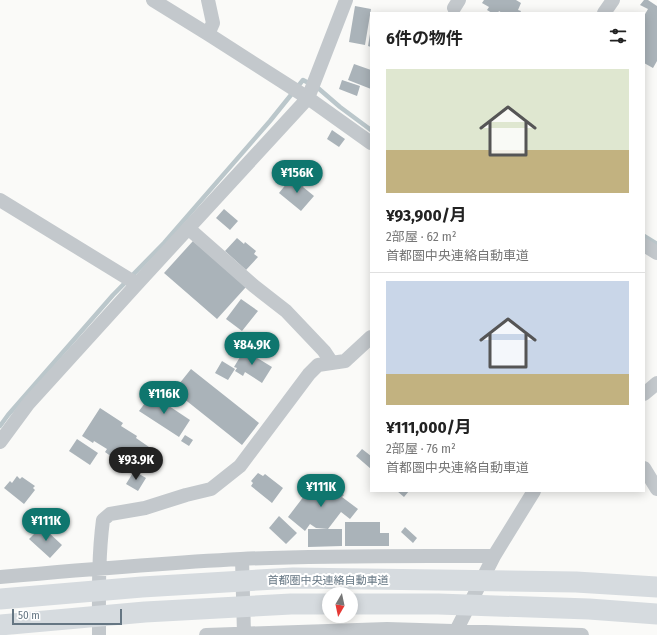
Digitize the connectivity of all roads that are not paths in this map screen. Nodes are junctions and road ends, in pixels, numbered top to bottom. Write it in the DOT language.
graph roads {
  1 [pos="153,0"];
  2 [pos="208,0"];
  3 [pos="346,0"];
  4 [pos="613,0"];
  5 [pos="605,12"];
  6 [pos="208,34"];
  7 [pos="308,98"];
  8 [pos="370,142"];
  9 [pos="0,200"];
  10 [pos="188,228"];
  11 [pos="645,246"];
  12 [pos="657,253"];
  13 [pos="137,284"];
  14 [pos="370,338"];
  15 [pos="332,363"];
  16 [pos="657,383"];
  17 [pos="645,393"];
  18 [pos="0,442"];
  19 [pos="645,470"];
  20 [pos="657,489"];
  21 [pos="533,492"];
  22 [pos="494,556"];
  23 [pos="242,559"];
  24 [pos="99,568"];
  25 [pos="0,577"];
  26 [pos="657,587"];
  27 [pos="0,598"];
  28 [pos="322,604"];
  29 [pos="358,604"];
  30 [pos="657,614"];
  31 [pos="0,625"];
  32 [pos="456,633"];
  33 [pos="244,634"];
  34 [pos="99,635"];
  35 [pos="206,635"];
  36 [pos="582,635"];
  1 -- 6 [label="street"];
  2 -- 6 [label="street"];
  3 -- 7 [label="street"];
  4 -- 5 [label="street"];
  6 -- 7 [label="street"];
  7 -- 8 [label="street"];
  7 -- 10 [label="street"];
  9 -- 13 [label="street"];
  10 -- 13 [label="street"];
  10 -- 15 [label="street"];
  11 -- 12 [label="street"];
  13 -- 18 [label="street"];
  14 -- 15 [label="street"];
  15 -- 24 [label="street"];
  16 -- 17 [label="street"];
  19 -- 20 [label="street"];
  21 -- 22 [label="street"];
  22 -- 23 [label="street"];
  22 -- 32 [label="street"];
  23 -- 24 [label="street"];
  23 -- 33 [label="street"];
  24 -- 25 [label="street"];
  24 -- 34 [label="street"];
  26 -- 27 [label="highway, 首都圏中央連絡自動車道"];
  28 -- 31 [label="highway"];
  29 -- 30 [label="highway"];
  32 -- 33 [label="street"];
  32 -- 36 [label="street"];
  33 -- 35 [label="street"];
}
